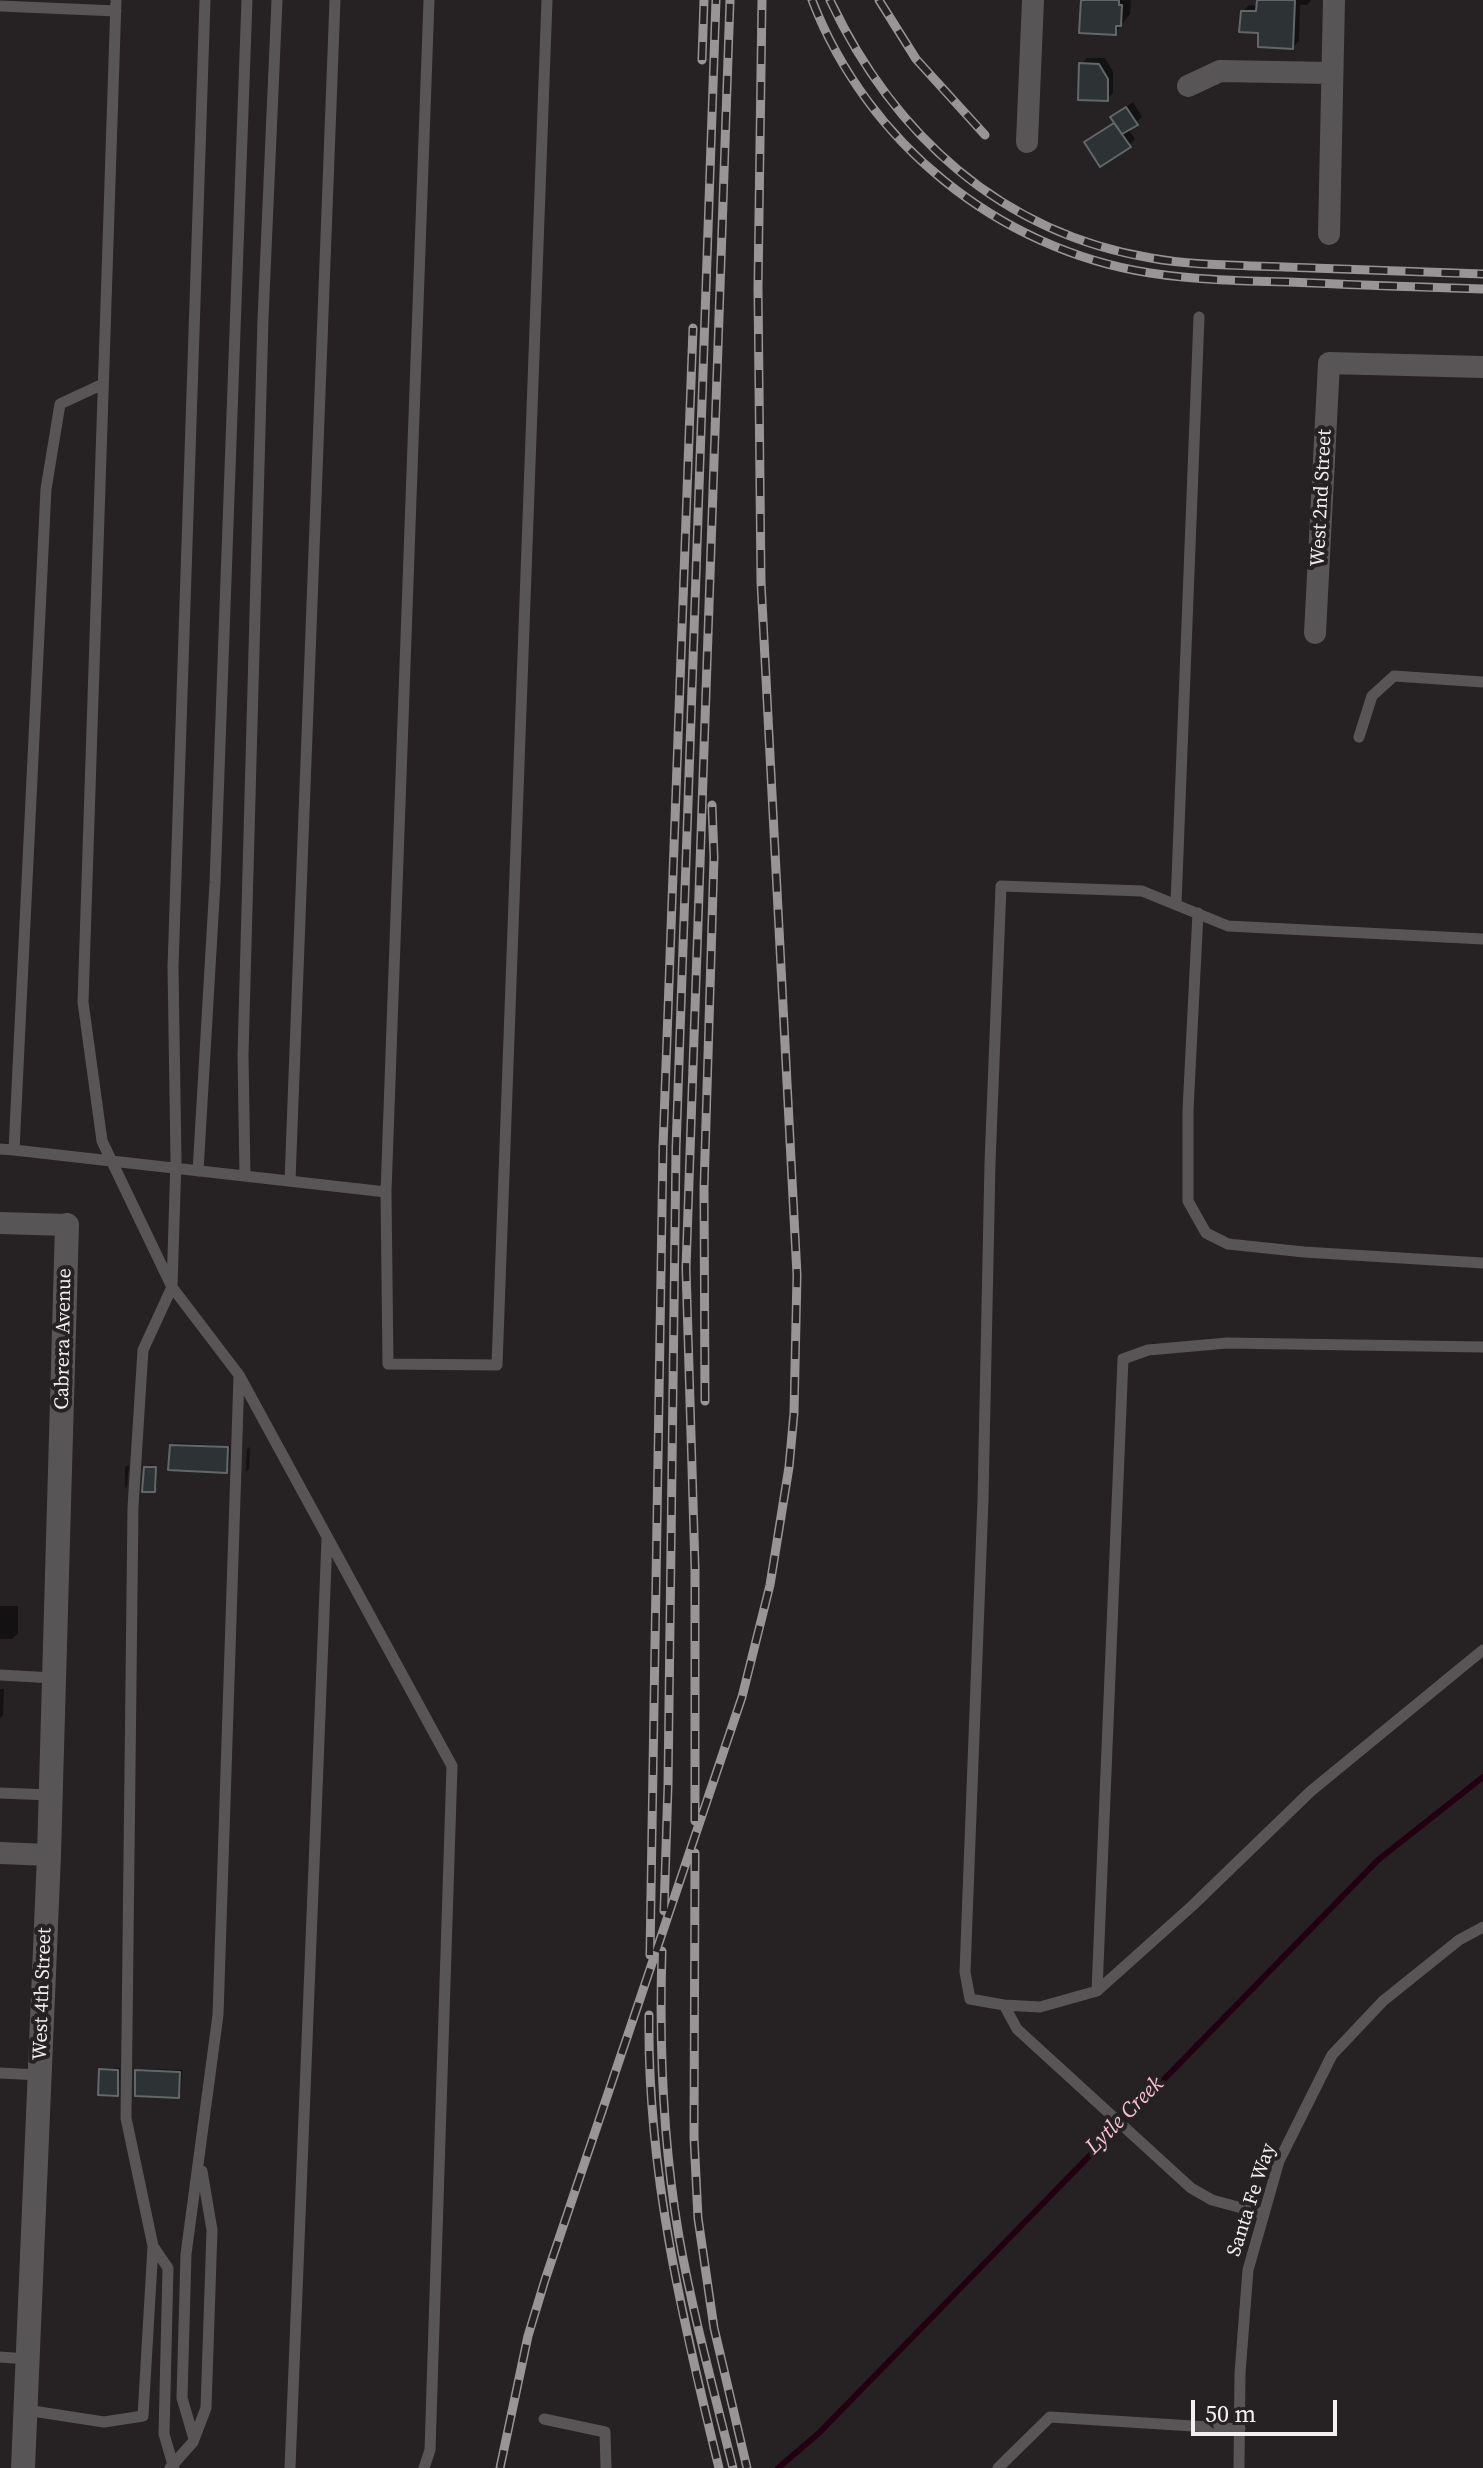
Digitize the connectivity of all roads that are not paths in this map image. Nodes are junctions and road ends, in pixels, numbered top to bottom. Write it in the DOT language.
graph roads {
  1 [pos="205,0"];
  2 [pos="247,0"];
  3 [pos="277,0"];
  4 [pos="335,0"];
  5 [pos="429,0"];
  6 [pos="547,0"];
  7 [pos="1033,0"];
  8 [pos="1334,0"];
  9 [pos="116,5"];
  10 [pos="0,6"];
  11 [pos="1331,73"];
  12 [pos="1188,86"];
  13 [pos="1027,142"];
  14 [pos="1329,234"];
  15 [pos="1199,317"];
  16 [pos="1483,367"];
  17 [pos="103,384"];
  18 [pos="1315,633"];
  19 [pos="1483,682"];
  20 [pos="1359,737"];
  21 [pos="1176,904"];
  22 [pos="1198,913"];
  23 [pos="1483,939"];
  24 [pos="0,1149"];
  25 [pos="14,1150"];
  26 [pos="112,1161"];
  27 [pos="175,1168"];
  28 [pos="198,1171"];
  29 [pos="245,1176"];
  30 [pos="290,1181"];
  31 [pos="386,1192"];
  32 [pos="0,1223"];
  33 [pos="67,1225"];
  34 [pos="1483,1263"];
  35 [pos="172,1287"];
  36 [pos="1483,1347"];
  37 [pos="239,1375"];
  38 [pos="59,1519"];
  39 [pos="327,1538"];
  40 [pos="1483,1650"];
  41 [pos="0,1675"];
  42 [pos="54,1678"];
  43 [pos="0,1793"];
  44 [pos="50,1795"];
  45 [pos="0,1853"];
  46 [pos="49,1855"];
  47 [pos="1483,1927"];
  48 [pos="1097,1991"];
  49 [pos="1004,2005"];
  50 [pos="0,2073"];
  51 [pos="40,2075"];
  52 [pos="200,2162"];
  53 [pos="1264,2214"];
  54 [pos="153,2246"];
  55 [pos="0,2357"];
  56 [pos="28,2359"];
  57 [pos="26,2410"];
  58 [pos="544,2419"];
  59 [pos="1240,2429"];
  60 [pos="194,2439"];
  61 [pos="173,2467"];
  62 [pos="23,2468"];
  63 [pos="290,2468"];
  64 [pos="424,2468"];
  65 [pos="606,2468"];
  66 [pos="998,2468"];
  67 [pos="1239,2468"];
  1 -- 27 [label="lane"];
  2 -- 28 [label="lane"];
  3 -- 29 [label="lane"];
  4 -- 30 [label="lane"];
  5 -- 31 [label="lane"];
  6 -- 31 [label="lane"];
  7 -- 13 [label="street"];
  8 -- 11 [label="street"];
  9 -- 10 [label="lane"];
  9 -- 17 [label="lane"];
  11 -- 12 [label="street"];
  11 -- 14 [label="street"];
  15 -- 21 [label="lane"];
  16 -- 18 [label="street, West 2nd Street"];
  17 -- 25 [label="lane"];
  17 -- 26 [label="lane"];
  19 -- 20 [label="lane"];
  21 -- 22 [label="lane"];
  21 -- 49 [label="lane"];
  22 -- 23 [label="lane"];
  22 -- 34 [label="lane"];
  24 -- 25 [label="lane"];
  25 -- 26 [label="lane"];
  26 -- 27 [label="lane"];
  26 -- 35 [label="lane"];
  27 -- 28 [label="lane"];
  27 -- 35 [label="lane"];
  28 -- 29 [label="lane"];
  29 -- 30 [label="lane"];
  30 -- 31 [label="lane"];
  32 -- 33 [label="street, Cabrera Avenue"];
  33 -- 38 [label="street, Cabrera Avenue"];
  35 -- 37 [label="lane"];
  35 -- 54 [label="lane"];
  36 -- 48 [label="lane"];
  37 -- 39 [label="lane"];
  37 -- 52 [label="lane"];
  38 -- 42 [label="street, West 4th Street"];
  39 -- 63 [label="lane"];
  39 -- 64 [label="lane"];
  40 -- 48 [label="lane"];
  41 -- 42 [label="lane"];
  42 -- 44 [label="street, West 4th Street"];
  43 -- 44 [label="lane"];
  44 -- 46 [label="street, West 4th Street"];
  45 -- 46 [label="street"];
  46 -- 51 [label="street, West 4th Street"];
  47 -- 53 [label="lane, Santa Fe Way"];
  48 -- 49 [label="lane"];
  49 -- 53 [label="lane"];
  50 -- 51 [label="lane"];
  51 -- 56 [label="street, West 4th Street"];
  52 -- 60 [label="lane"];
  52 -- 60 [label="lane"];
  53 -- 59 [label="lane, Santa Fe Way"];
  54 -- 57 [label="lane"];
  54 -- 61 [label="lane"];
  55 -- 56 [label="lane"];
  56 -- 57 [label="street, West 4th Street"];
  57 -- 62 [label="street, West 4th Street"];
  58 -- 65 [label="lane"];
  59 -- 66 [label="lane"];
  59 -- 67 [label="lane, Santa Fe Way"];
  60 -- 61 [label="lane"];
}
